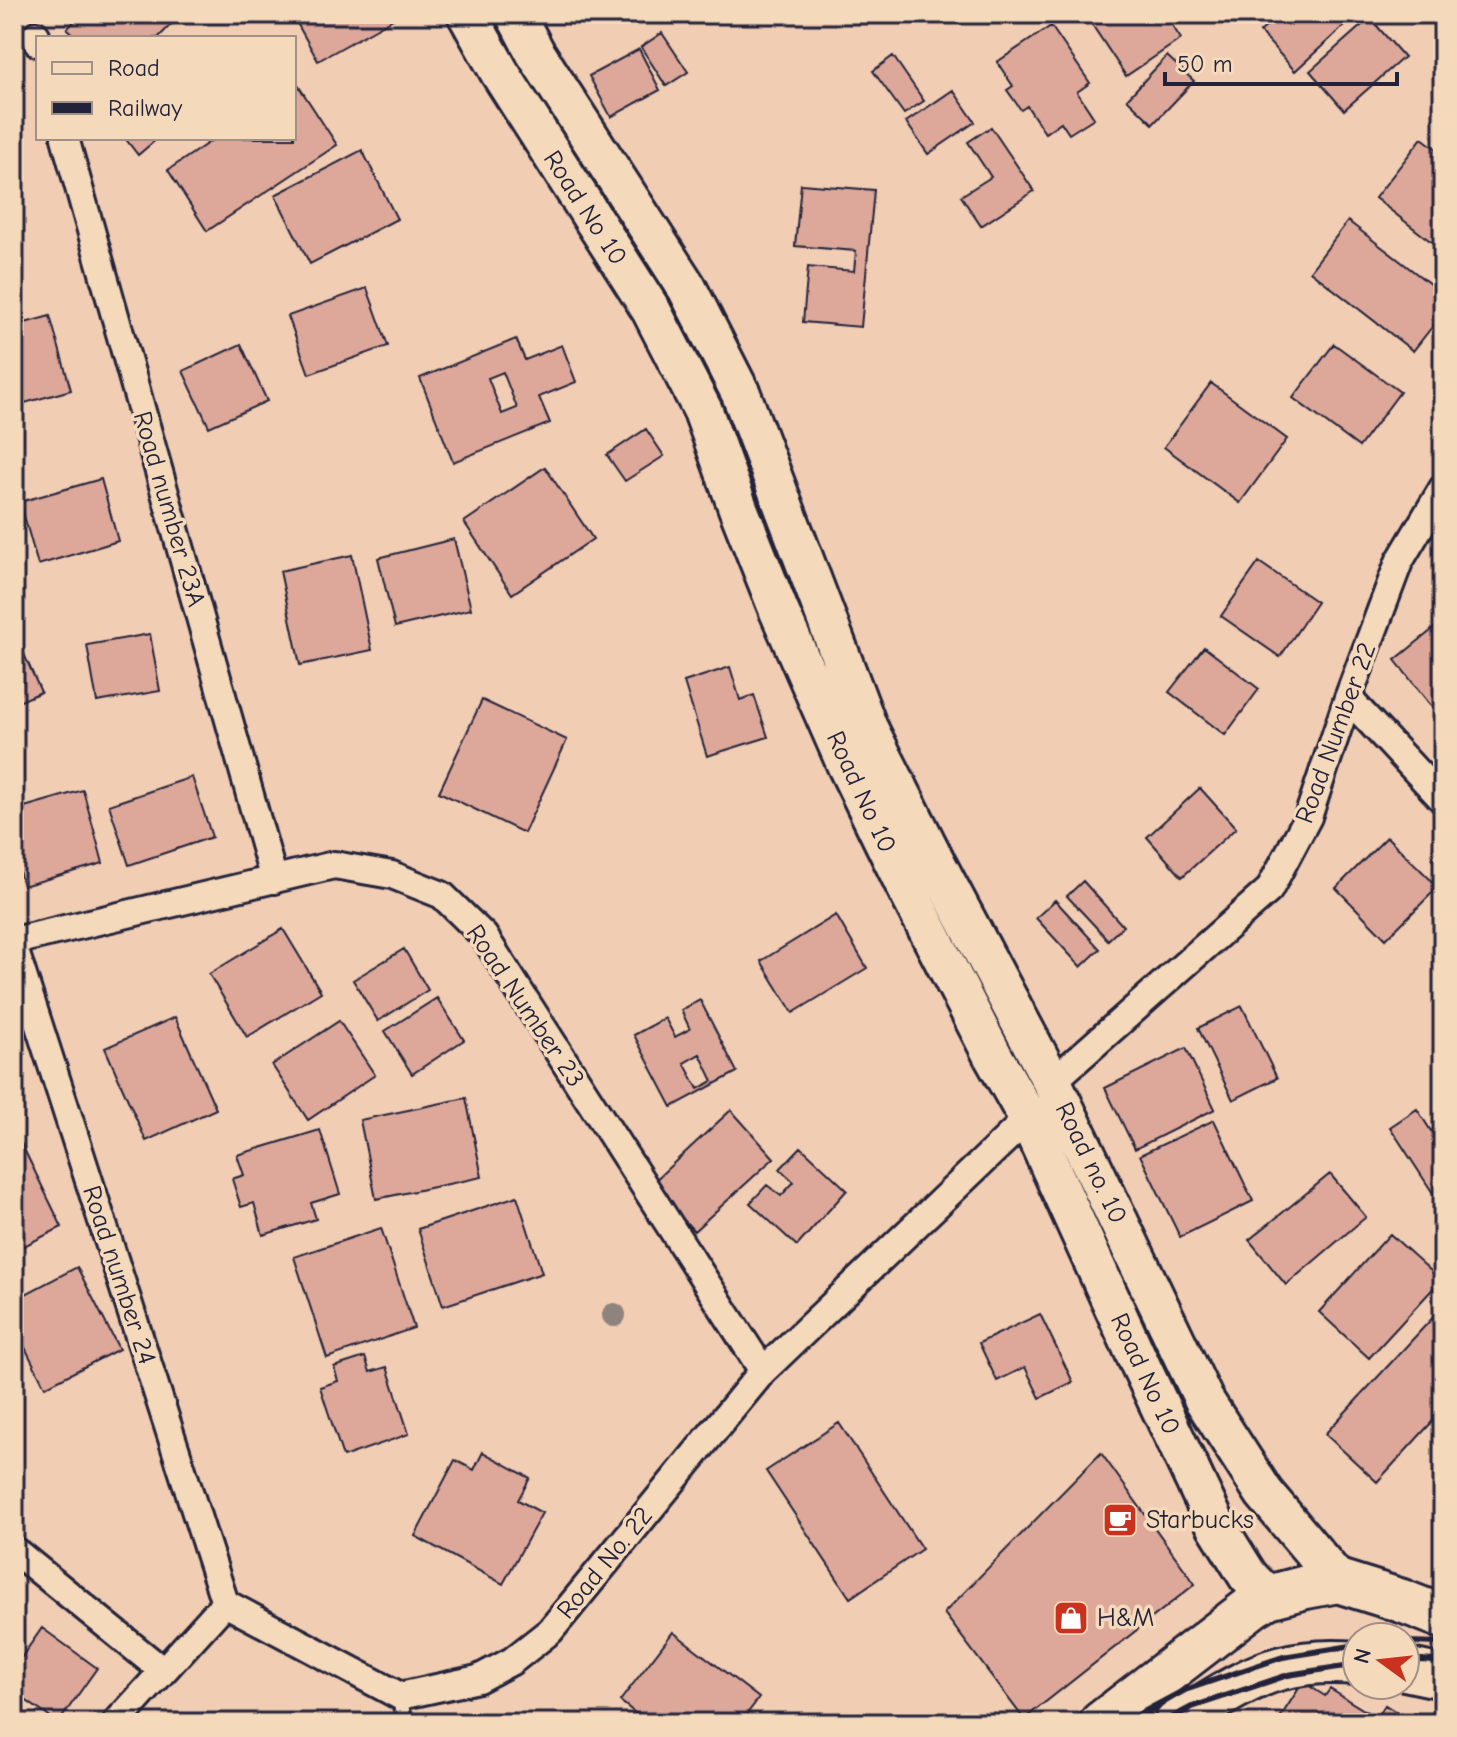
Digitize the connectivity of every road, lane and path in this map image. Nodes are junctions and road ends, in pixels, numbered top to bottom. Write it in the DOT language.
graph roads {
  1 [pos="467,14"];
  2 [pos="515,14"];
  3 [pos="66,140"];
  4 [pos="1443,488"];
  5 [pos="1348,698"];
  6 [pos="868,728"];
  7 [pos="1443,800"];
  8 [pos="274,880"];
  9 [pos="14,941"];
  10 [pos="14,948"];
  11 [pos="1052,1082"];
  12 [pos="1028,1118"];
  13 [pos="763,1371"];
  14 [pos="1264,1493"];
  15 [pos="1215,1523"];
  16 [pos="14,1550"];
  17 [pos="1338,1581"];
  18 [pos="1258,1586"];
  19 [pos="225,1603"];
  20 [pos="1443,1617"];
  21 [pos="1341,1663"];
  22 [pos="163,1671"];
  23 [pos="1421,1672"];
  24 [pos="1443,1677"];
  25 [pos="400,1696"];
  26 [pos="116,1723"];
  27 [pos="404,1723"];
  28 [pos="1101,1723"];
  29 [pos="1176,1723"];
  1 -- 12 [label="main road, Road No 10"];
  2 -- 6 [label="main road, Road No 10"];
  3 -- 8 [label="street, Road number 23A"];
  4 -- 5 [label="street, Road Number 22"];
  5 -- 7 [label="street"];
  5 -- 11 [label="street, Road Number 22"];
  6 -- 11 [label="main road, Road no. 10"];
  8 -- 9 [label="street, Road Number 23"];
  8 -- 13 [label="street, Road Number 23"];
  10 -- 19 [label="street, Road number 24"];
  11 -- 14 [label="main road, Road no. 10"];
  12 -- 13 [label="street, Road No. 22"];
  12 -- 15 [label="main road, Road No 10"];
  13 -- 25 [label="street, Road No. 22"];
  14 -- 15 [label="main road"];
  14 -- 17 [label="main road, Road no. 10"];
  15 -- 18 [label="main road, Road No 10"];
  16 -- 22 [label="street"];
  17 -- 18 [label="main road"];
  17 -- 20 [label="main road"];
  18 -- 28 [label="main road"];
  19 -- 22 [label="street"];
  19 -- 25 [label="street"];
  21 -- 29 [label="main road"];
  22 -- 26 [label="street"];
  23 -- 24 [label="main road"];
  25 -- 27 [label="lane"];
}
